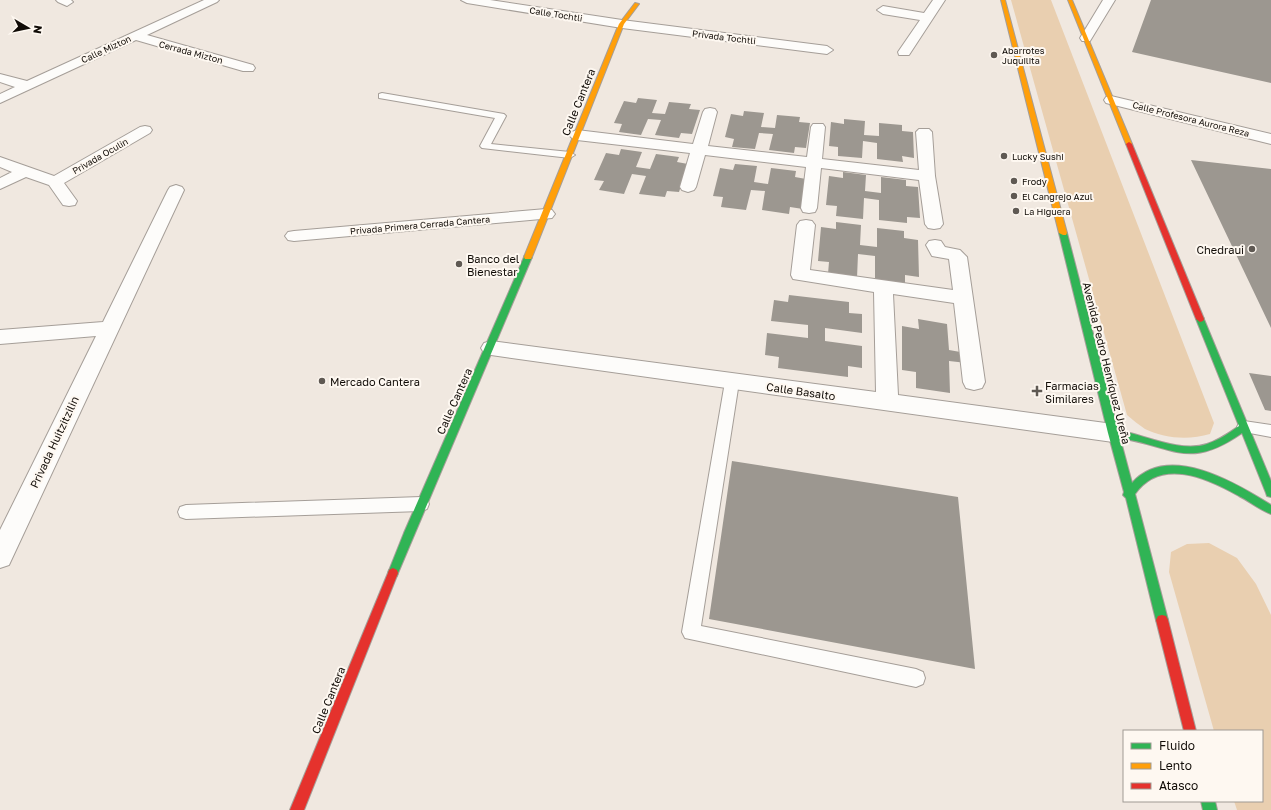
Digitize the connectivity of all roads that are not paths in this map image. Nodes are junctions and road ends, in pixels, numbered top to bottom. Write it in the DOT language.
graph roads {
  1 [pos="213,0"];
  2 [pos="467,0"];
  3 [pos="939,0"];
  4 [pos="1003,0"];
  5 [pos="1070,0"];
  6 [pos="1109,0"];
  7 [pos="519,4"];
  8 [pos="637,4"];
  9 [pos="883,10"];
  10 [pos="926,17"];
  11 [pos="622,24"];
  12 [pos="135,36"];
  13 [pos="1086,38"];
  14 [pos="827,50"];
  15 [pos="904,52"];
  16 [pos="248,68"];
  17 [pos="0,78"];
  18 [pos="27,86"];
  19 [pos="382,96"];
  20 [pos="0,98"];
  21 [pos="1111,100"];
  22 [pos="710,112"];
  23 [pos="818,127"];
  24 [pos="145,130"];
  25 [pos="924,132"];
  26 [pos="577,135"];
  27 [pos="1271,139"];
  28 [pos="699,149"];
  29 [pos="570,155"];
  30 [pos="0,162"];
  31 [pos="814,162"];
  32 [pos="24,172"];
  33 [pos="927,176"];
  34 [pos="55,182"];
  35 [pos="0,184"];
  36 [pos="688,187"];
  37 [pos="176,190"];
  38 [pos="69,201"];
  39 [pos="546,214"];
  40 [pos="934,224"];
  41 [pos="294,236"];
  42 [pos="935,245"];
  43 [pos="883,288"];
  44 [pos="963,298"];
  45 [pos="108,328"];
  46 [pos="0,337"];
  47 [pos="491,348"];
  48 [pos="732,382"];
  49 [pos="974,382"];
  50 [pos="887,403"];
  51 [pos="1244,427"];
  52 [pos="1271,431"];
  53 [pos="1113,433"];
  54 [pos="1271,493"];
  55 [pos="1128,495"];
  56 [pos="421,504"];
  57 [pos="1271,510"];
  58 [pos="186,512"];
  59 [pos="0,557"];
  60 [pos="916,678"];
  61 [pos="1190,730"];
  62 [pos="297,810"];
  1 -- 12 [label="street, Calle Mizton"];
  2 -- 7 [label="street, Calle Tochtli"];
  3 -- 10 [label="street"];
  4 -- 53 [label="main road, Avenida Pedro Henríquez Ureña"];
  5 -- 13 [label="main road"];
  6 -- 13 [label="street"];
  7 -- 11 [label="street, Calle Tochtli"];
  8 -- 11 [label="main road, Calle Cantera"];
  9 -- 10 [label="street"];
  10 -- 15 [label="street"];
  11 -- 14 [label="street, Privada Tochtli"];
  11 -- 26 [label="main road, Calle Cantera"];
  12 -- 16 [label="street, Cerrada Mizton"];
  12 -- 18 [label="street, Calle Mizton"];
  13 -- 21 [label="main road"];
  17 -- 18 [label="street"];
  18 -- 20 [label="street, Calle Mizton"];
  19 -- 29 [label="lane"];
  21 -- 27 [label="street, Calle Profesora Aurora Reza"];
  21 -- 51 [label="main road"];
  22 -- 28 [label="street"];
  23 -- 31 [label="street"];
  24 -- 34 [label="street, Privada Oculin"];
  25 -- 33 [label="street"];
  26 -- 28 [label="street"];
  26 -- 29 [label="main road, Calle Cantera"];
  28 -- 31 [label="street"];
  28 -- 36 [label="street"];
  29 -- 39 [label="main road, Calle Cantera"];
  30 -- 32 [label="street"];
  31 -- 33 [label="street"];
  31 -- 43 [label="street"];
  32 -- 34 [label="street"];
  32 -- 35 [label="street"];
  33 -- 40 [label="street"];
  34 -- 38 [label="street"];
  37 -- 45 [label="street, Privada Huitzitzilin"];
  39 -- 41 [label="street, Privada Primera Cerrada Cantera"];
  39 -- 47 [label="main road, Calle Cantera"];
  42 -- 44 [label="street"];
  43 -- 44 [label="street"];
  43 -- 50 [label="street"];
  44 -- 49 [label="street"];
  45 -- 46 [label="street"];
  45 -- 59 [label="street, Privada Huitzitzilin"];
  47 -- 48 [label="street, Calle Basalto"];
  47 -- 56 [label="main road, Calle Cantera"];
  48 -- 50 [label="street, Calle Basalto"];
  48 -- 60 [label="lane"];
  50 -- 53 [label="street, Calle Basalto"];
  51 -- 52 [label="lane"];
  51 -- 53 [label="main road"];
  51 -- 54 [label="main road"];
  53 -- 55 [label="main road, Avenida Pedro Henríquez Ureña"];
  55 -- 57 [label="main road"];
  55 -- 61 [label="main road, Avenida Pedro Henríquez Ureña"];
  56 -- 58 [label="lane"];
  56 -- 62 [label="main road, Calle Cantera"];
}
